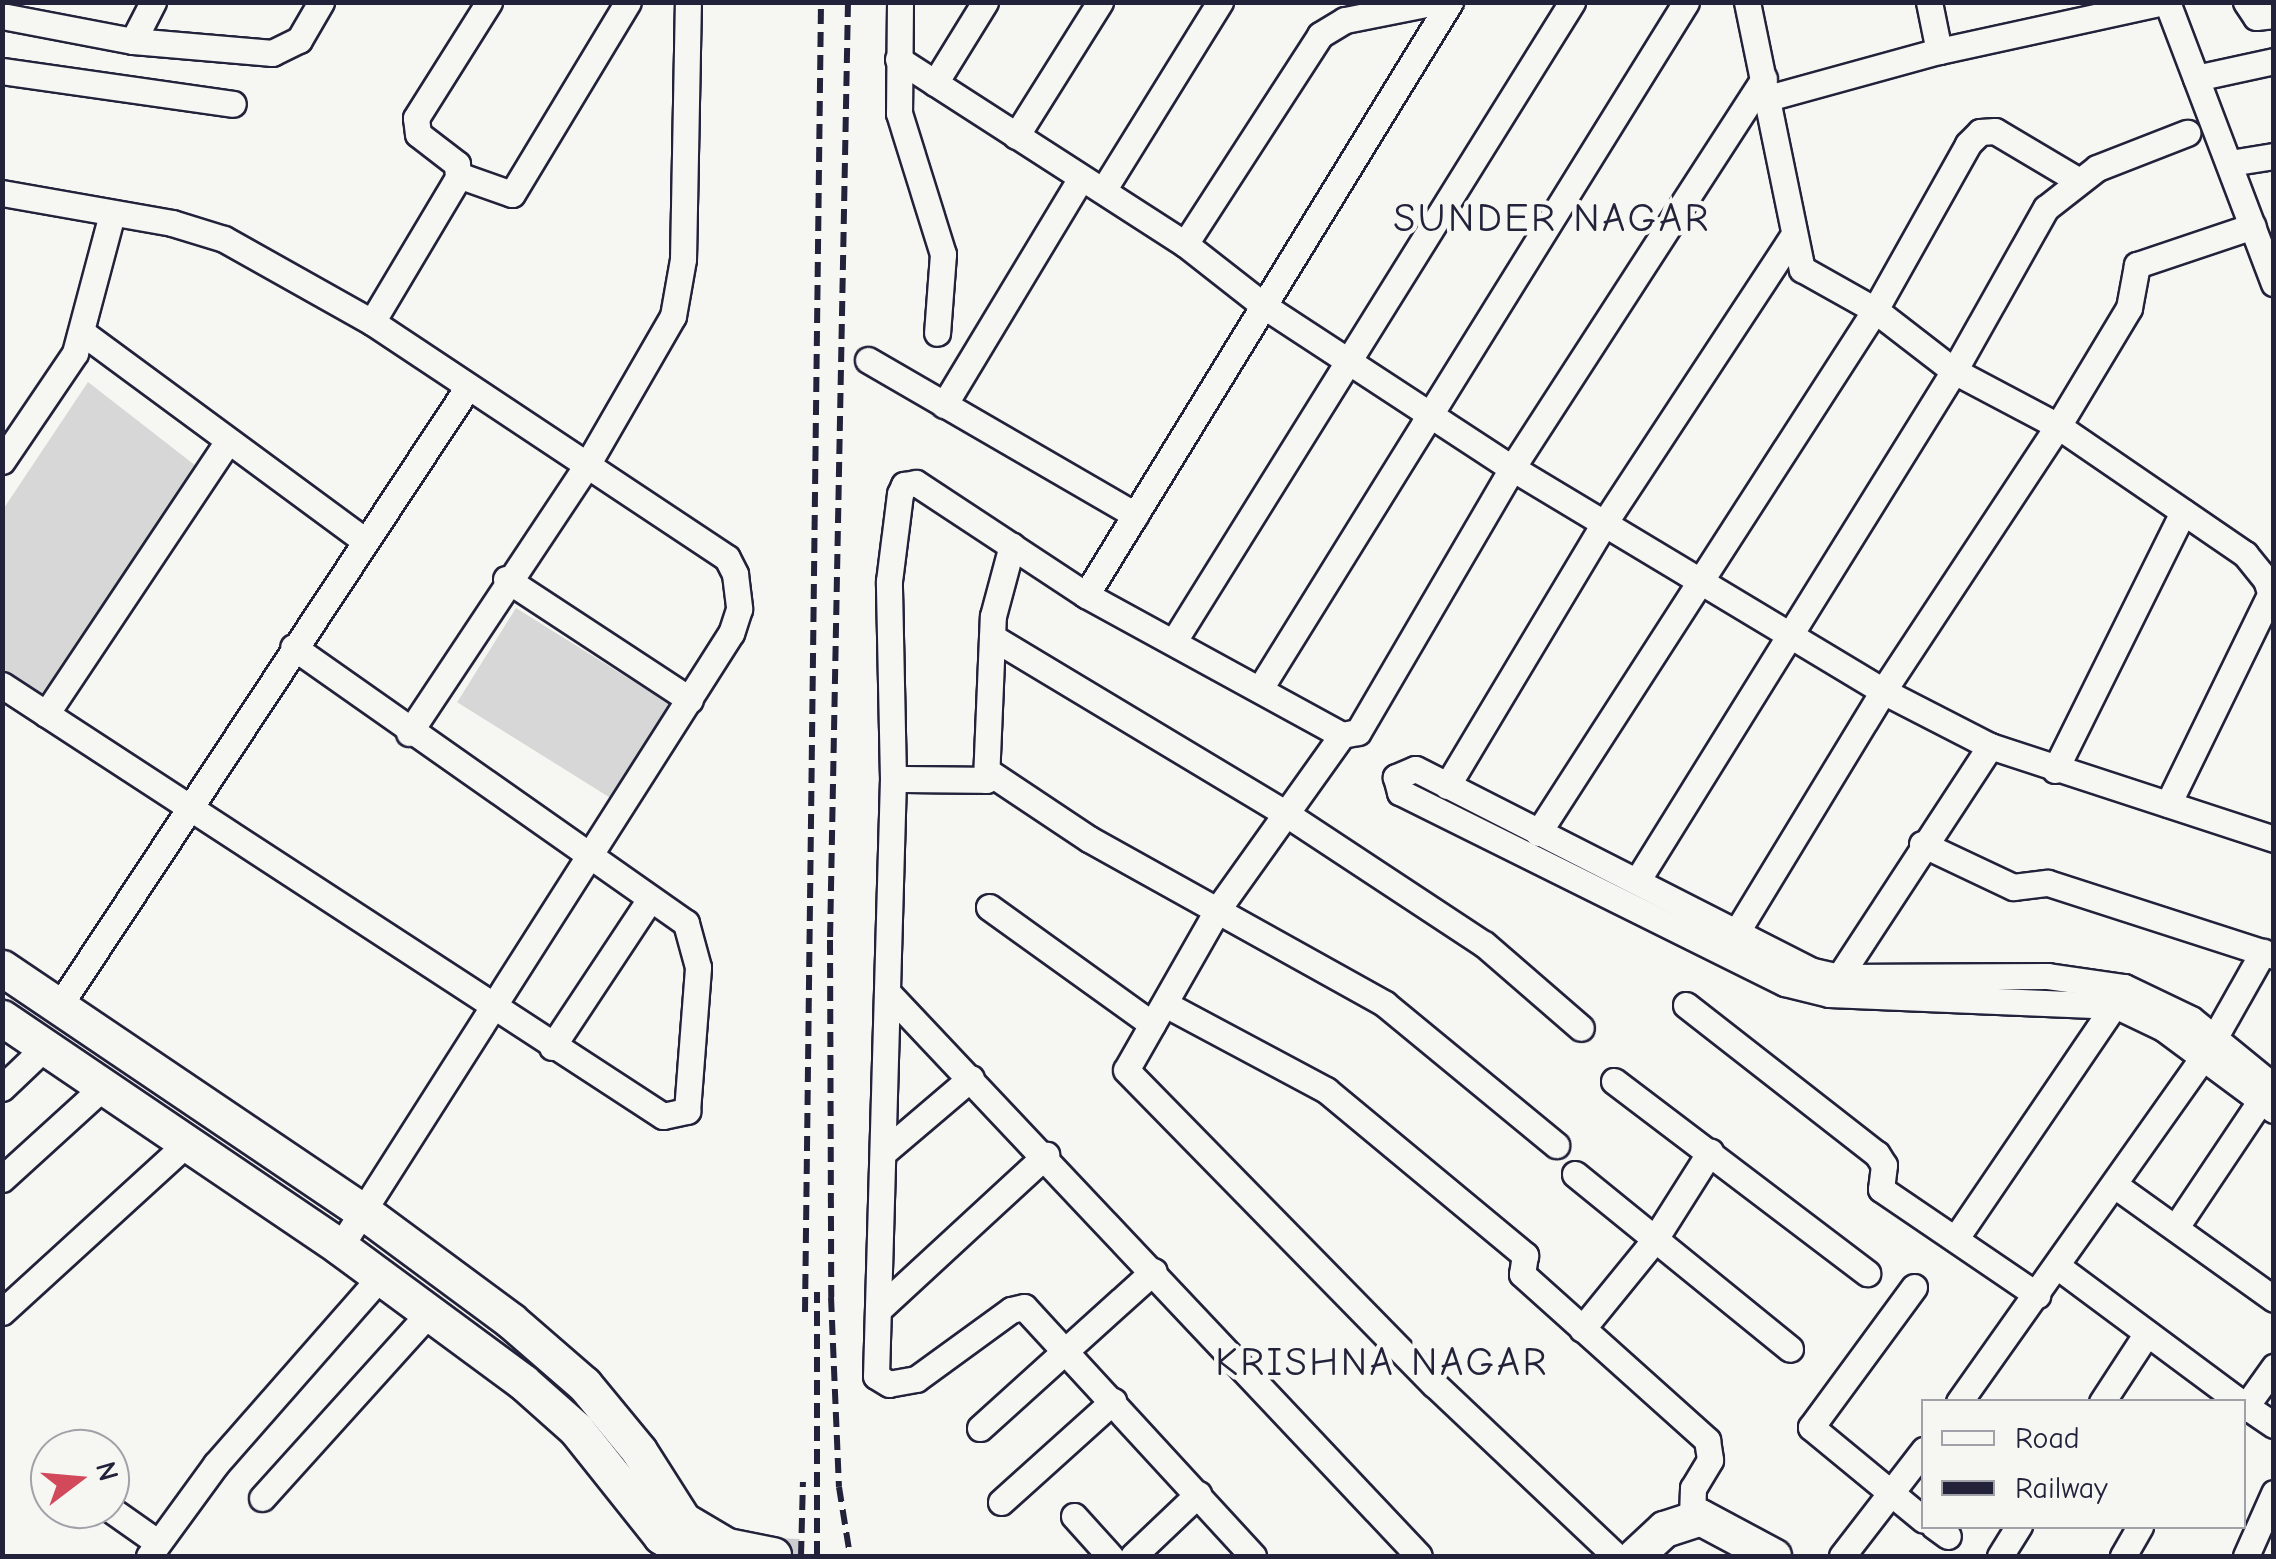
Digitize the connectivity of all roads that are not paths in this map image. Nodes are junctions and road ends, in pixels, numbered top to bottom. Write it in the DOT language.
graph roads {
  1 [pos="153,2"];
  2 [pos="321,2"];
  3 [pos="489,2"];
  4 [pos="628,2"];
  5 [pos="688,2"];
  6 [pos="900,2"];
  7 [pos="985,2"];
  8 [pos="1100,2"];
  9 [pos="1220,2"];
  10 [pos="1436,2"];
  11 [pos="1450,2"];
  12 [pos="1572,2"];
  13 [pos="1686,2"];
  14 [pos="1747,2"];
  15 [pos="1930,2"];
  16 [pos="2165,2"];
  17 [pos="2246,2"];
  18 [pos="2274,15"];
  19 [pos="2,16"];
  20 [pos="133,41"];
  21 [pos="1939,51"];
  22 [pos="898,59"];
  23 [pos="2274,61"];
  24 [pos="2,71"];
  25 [pos="2196,78"];
  26 [pos="935,83"];
  27 [pos="1766,88"];
  28 [pos="233,104"];
  29 [pos="2187,133"];
  30 [pos="1016,136"];
  31 [pos="2274,156"];
  32 [pos="2230,164"];
  33 [pos="458,175"];
  34 [pos="2076,179"];
  35 [pos="1092,184"];
  36 [pos="2,192"];
  37 [pos="112,214"];
  38 [pos="2253,226"];
  39 [pos="1791,240"];
  40 [pos="1185,244"];
  41 [pos="2273,279"];
  42 [pos="1264,306"];
  43 [pos="1875,310"];
  44 [pos="372,322"];
  45 [pos="83,333"];
  46 [pos="936,333"];
  47 [pos="868,360"];
  48 [pos="1348,362"];
  49 [pos="1954,371"];
  50 [pos="466,390"];
  51 [pos="944,405"];
  52 [pos="1432,414"];
  53 [pos="2058,426"];
  54 [pos="227,444"];
  55 [pos="2,460"];
  56 [pos="587,465"];
  57 [pos="1512,468"];
  58 [pos="2183,512"];
  59 [pos="1135,515"];
  60 [pos="1605,522"];
  61 [pos="362,539"];
  62 [pos="1012,545"];
  63 [pos="506,579"];
  64 [pos="1697,582"];
  65 [pos="1086,594"];
  66 [pos="2272,599"];
  67 [pos="1792,633"];
  68 [pos="992,637"];
  69 [pos="1174,642"];
  70 [pos="293,648"];
  71 [pos="2,685"];
  72 [pos="1261,688"];
  73 [pos="1883,691"];
  74 [pos="690,700"];
  75 [pos="46,714"];
  76 [pos="409,732"];
  77 [pos="1342,734"];
  78 [pos="1990,746"];
  79 [pos="987,770"];
  80 [pos="2055,770"];
  81 [pos="893,779"];
  82 [pos="1447,786"];
  83 [pos="2168,804"];
  84 [pos="188,808"];
  85 [pos="1288,815"];
  86 [pos="1538,833"];
  87 [pos="2274,839"];
  88 [pos="1922,844"];
  89 [pos="589,858"];
  90 [pos="1637,881"];
  91 [pos="650,900"];
  92 [pos="988,907"];
  93 [pos="1218,909"];
  94 [pos="1736,933"];
  95 [pos="2268,954"];
  96 [pos="2,968"];
  97 [pos="1840,976"];
  98 [pos="889,994"];
  99 [pos="2121,996"];
  100 [pos="1686,1004"];
  101 [pos="59,1006"];
  102 [pos="493,1010"];
  103 [pos="1159,1014"];
  104 [pos="2,1018"];
  105 [pos="1581,1028"];
  106 [pos="46,1047"];
  107 [pos="552,1047"];
  108 [pos="2210,1047"];
  109 [pos="971,1078"];
  110 [pos="1614,1081"];
  111 [pos="103,1086"];
  112 [pos="2,1088"];
  113 [pos="2270,1099"];
  114 [pos="187,1144"];
  115 [pos="1556,1146"];
  116 [pos="884,1152"];
  117 [pos="1710,1152"];
  118 [pos="1046,1154"];
  119 [pos="1575,1174"];
  120 [pos="2,1179"];
  121 [pos="2116,1186"];
  122 [pos="364,1212"];
  123 [pos="2176,1227"];
  124 [pos="1956,1238"];
  125 [pos="1653,1242"];
  126 [pos="340,1247"];
  127 [pos="2056,1266"];
  128 [pos="1154,1271"];
  129 [pos="1867,1273"];
  130 [pos="381,1276"];
  131 [pos="1914,1287"];
  132 [pos="2037,1295"];
  133 [pos="2274,1299"];
  134 [pos="878,1310"];
  135 [pos="2,1312"];
  136 [pos="430,1312"];
  137 [pos="1582,1329"];
  138 [pos="2146,1333"];
  139 [pos="1790,1349"];
  140 [pos="1067,1350"];
  141 [pos="2274,1366"];
  142 [pos="1961,1399"];
  143 [pos="2104,1399"];
  144 [pos="2235,1399"];
  145 [pos="1113,1401"];
  146 [pos="2246,1401"];
  147 [pos="2246,1407"];
  148 [pos="2274,1425"];
  149 [pos="980,1428"];
  150 [pos="1921,1454"];
  151 [pos="1198,1494"];
  152 [pos="2274,1494"];
  153 [pos="1890,1497"];
  154 [pos="262,1498"];
  155 [pos="1001,1502"];
  156 [pos="1074,1516"];
  157 [pos="1692,1517"];
  158 [pos="1921,1518"];
  159 [pos="130,1528"];
  160 [pos="2017,1529"];
  161 [pos="2138,1529"];
  162 [pos="153,1549"];
  163 [pos="773,1555"];
  164 [pos="692,1556"];
  165 [pos="1110,1556"];
  166 [pos="1133,1556"];
  167 [pos="1253,1556"];
  168 [pos="1418,1556"];
  169 [pos="1616,1556"];
  170 [pos="1636,1556"];
  171 [pos="1772,1556"];
  172 [pos="1842,1556"];
  173 [pos="2000,1556"];
  174 [pos="2123,1556"];
  175 [pos="2246,1556"];
  1 -- 20 [label="street"];
  2 -- 20 [label="street"];
  3 -- 33 [label="street"];
  4 -- 33 [label="street"];
  5 -- 56 [label="street"];
  6 -- 22 [label="street"];
  7 -- 26 [label="street"];
  8 -- 30 [label="street"];
  9 -- 35 [label="street"];
  10 -- 40 [label="street"];
  11 -- 42 [label="street"];
  12 -- 48 [label="street"];
  13 -- 52 [label="street"];
  14 -- 27 [label="street"];
  15 -- 21 [label="street"];
  16 -- 21 [label="street"];
  16 -- 25 [label="street"];
  17 -- 18 [label="street"];
  19 -- 20 [label="street"];
  21 -- 27 [label="street"];
  22 -- 26 [label="street"];
  22 -- 46 [label="street"];
  23 -- 25 [label="street"];
  24 -- 28 [label="street"];
  25 -- 32 [label="street"];
  26 -- 30 [label="street"];
  27 -- 39 [label="street"];
  27 -- 57 [label="street"];
  29 -- 34 [label="street"];
  30 -- 35 [label="street"];
  31 -- 32 [label="street"];
  32 -- 38 [label="street"];
  33 -- 44 [label="street"];
  34 -- 43 [label="street"];
  34 -- 49 [label="street"];
  35 -- 40 [label="street"];
  35 -- 51 [label="street"];
  36 -- 37 [label="street"];
  37 -- 44 [label="street"];
  37 -- 45 [label="street"];
  38 -- 41 [label="street"];
  38 -- 53 [label="street"];
  39 -- 43 [label="street"];
  39 -- 60 [label="street"];
  40 -- 42 [label="street"];
  42 -- 48 [label="street"];
  42 -- 59 [label="street"];
  43 -- 49 [label="street"];
  43 -- 64 [label="street"];
  44 -- 50 [label="street"];
  45 -- 54 [label="street"];
  45 -- 55 [label="street"];
  47 -- 51 [label="street"];
  48 -- 52 [label="street"];
  48 -- 69 [label="street"];
  49 -- 53 [label="street"];
  49 -- 67 [label="street"];
  50 -- 56 [label="street"];
  50 -- 61 [label="street"];
  51 -- 59 [label="street"];
  52 -- 57 [label="street"];
  52 -- 72 [label="street"];
  53 -- 58 [label="street"];
  53 -- 73 [label="street"];
  54 -- 61 [label="street"];
  54 -- 75 [label="street"];
  56 -- 63 [label="street"];
  56 -- 74 [label="street"];
  57 -- 60 [label="street"];
  57 -- 77 [label="street"];
  58 -- 66 [label="street"];
  58 -- 80 [label="street"];
  59 -- 65 [label="street"];
  60 -- 64 [label="street"];
  60 -- 82 [label="street"];
  61 -- 70 [label="street"];
  62 -- 65 [label="street"];
  62 -- 68 [label="street"];
  62 -- 81 [label="street"];
  63 -- 74 [label="street"];
  63 -- 76 [label="street"];
  64 -- 67 [label="street"];
  64 -- 86 [label="street"];
  65 -- 69 [label="street"];
  66 -- 83 [label="street"];
  67 -- 73 [label="street"];
  67 -- 90 [label="street"];
  68 -- 79 [label="street"];
  68 -- 85 [label="street"];
  69 -- 72 [label="street"];
  70 -- 76 [label="street"];
  70 -- 84 [label="street"];
  71 -- 75 [label="street"];
  72 -- 77 [label="street"];
  73 -- 78 [label="street"];
  73 -- 94 [label="street"];
  74 -- 89 [label="street"];
  75 -- 84 [label="street"];
  76 -- 89 [label="street"];
  77 -- 85 [label="street"];
  78 -- 80 [label="street"];
  78 -- 88 [label="street"];
  79 -- 81 [label="street"];
  79 -- 93 [label="street"];
  80 -- 83 [label="street"];
  81 -- 98 [label="street"];
  82 -- 86 [label="street"];
  82 -- 99 [label="street"];
  83 -- 87 [label="street"];
  84 -- 101 [label="street"];
  84 -- 102 [label="street"];
  85 -- 93 [label="street"];
  85 -- 105 [label="street"];
  86 -- 90 [label="street"];
  88 -- 95 [label="street"];
  88 -- 97 [label="street"];
  89 -- 91 [label="street"];
  89 -- 102 [label="street"];
  90 -- 94 [label="street"];
  91 -- 107 [label="street"];
  91 -- 107 [label="street"];
  92 -- 103 [label="street"];
  93 -- 103 [label="street"];
  93 -- 115 [label="street"];
  94 -- 97 [label="street"];
  95 -- 108 [label="street"];
  96 -- 101 [label="street"];
  97 -- 99 [label="street"];
  98 -- 109 [label="street"];
  98 -- 116 [label="street"];
  99 -- 108 [label="street"];
  99 -- 124 [label="street"];
  100 -- 124 [label="street"];
  101 -- 122 [label="street"];
  102 -- 107 [label="street"];
  102 -- 122 [label="street"];
  103 -- 137 [label="street"];
  103 -- 169 [label="street"];
  104 -- 106 [label="street"];
  106 -- 111 [label="street"];
  106 -- 112 [label="street"];
  108 -- 113 [label="street"];
  108 -- 121 [label="street"];
  109 -- 116 [label="street"];
  109 -- 118 [label="street"];
  110 -- 117 [label="street"];
  111 -- 114 [label="street"];
  111 -- 120 [label="street"];
  113 -- 123 [label="street"];
  114 -- 126 [label="street"];
  114 -- 135 [label="street"];
  116 -- 134 [label="street"];
  117 -- 125 [label="street"];
  117 -- 129 [label="street"];
  118 -- 128 [label="street"];
  118 -- 134 [label="street"];
  119 -- 125 [label="street"];
  121 -- 123 [label="street"];
  121 -- 127 [label="street"];
  122 -- 126 [label="street"];
  122 -- 163 [label="street"];
  123 -- 133 [label="street"];
  124 -- 132 [label="street"];
  125 -- 137 [label="street"];
  125 -- 139 [label="street"];
  126 -- 130 [label="street"];
  127 -- 132 [label="street"];
  127 -- 138 [label="street"];
  128 -- 140 [label="street"];
  128 -- 168 [label="street"];
  130 -- 136 [label="street"];
  130 -- 162 [label="street"];
  131 -- 153 [label="street"];
  132 -- 142 [label="street"];
  134 -- 140 [label="street"];
  136 -- 154 [label="street"];
  136 -- 164 [label="street"];
  137 -- 157 [label="street"];
  138 -- 143 [label="street"];
  138 -- 144 [label="street"];
  140 -- 145 [label="street"];
  140 -- 149 [label="street"];
  141 -- 146 [label="street"];
  145 -- 151 [label="street"];
  145 -- 155 [label="street"];
  147 -- 148 [label="street"];
  150 -- 153 [label="street"];
  151 -- 166 [label="street"];
  151 -- 167 [label="street"];
  152 -- 175 [label="street"];
  153 -- 158 [label="street"];
  153 -- 172 [label="street"];
  156 -- 165 [label="street"];
  157 -- 170 [label="street"];
  157 -- 171 [label="street"];
  159 -- 162 [label="street"];
  160 -- 173 [label="street"];
  161 -- 174 [label="street"];
}
